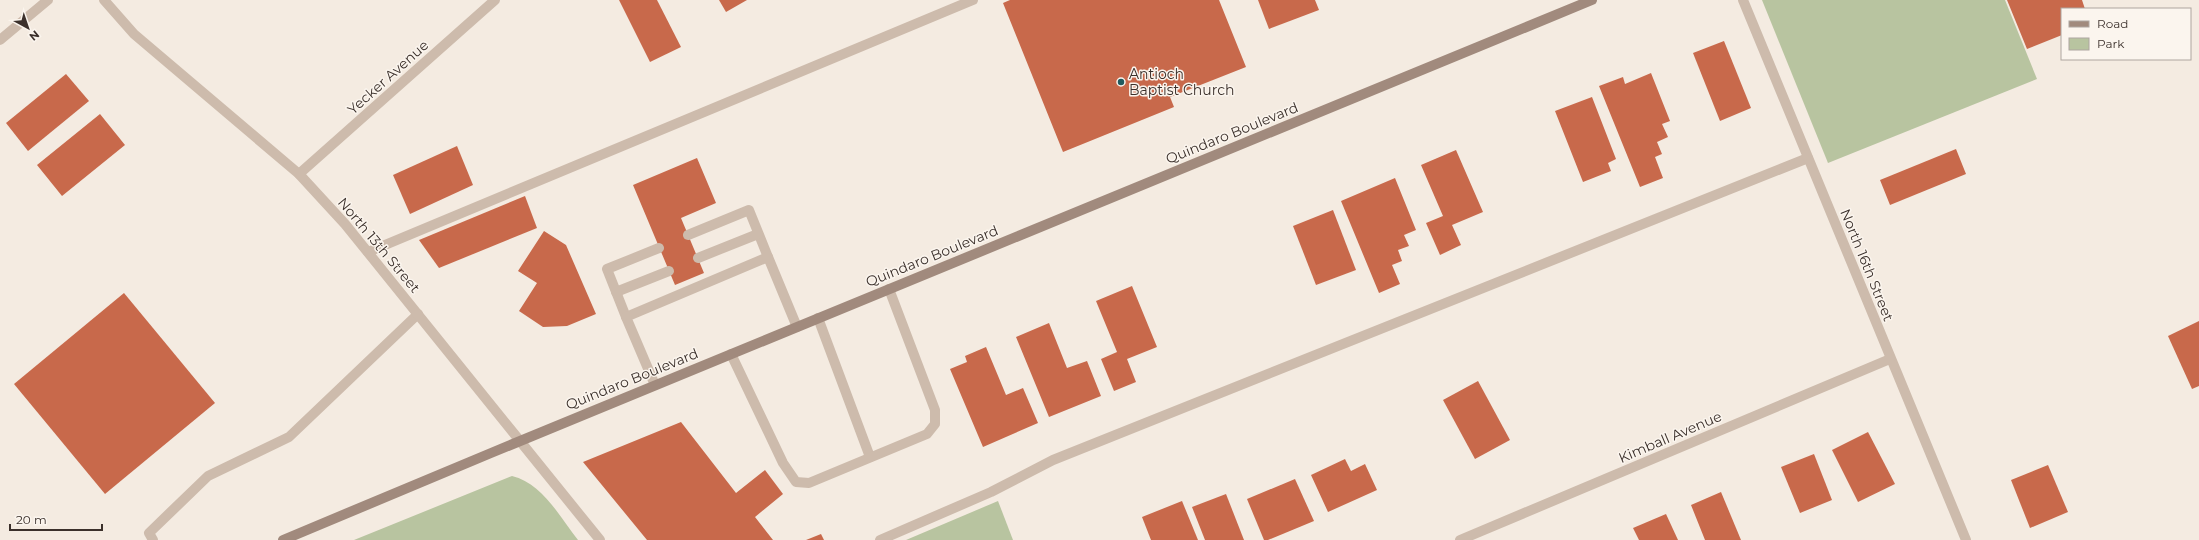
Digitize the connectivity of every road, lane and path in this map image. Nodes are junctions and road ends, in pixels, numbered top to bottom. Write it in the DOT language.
graph roads {
  1 [pos="48,0"];
  2 [pos="104,0"];
  3 [pos="495,0"];
  4 [pos="972,0"];
  5 [pos="1592,0"];
  6 [pos="1743,0"];
  7 [pos="0,40"];
  8 [pos="1808,158"];
  9 [pos="299,174"];
  10 [pos="758,234"];
  11 [pos="688,235"];
  12 [pos="659,248"];
  13 [pos="368,252"];
  14 [pos="768,257"];
  15 [pos="698,258"];
  16 [pos="669,270"];
  17 [pos="889,289"];
  18 [pos="616,292"];
  19 [pos="418,314"];
  20 [pos="626,317"];
  21 [pos="818,318"];
  22 [pos="797,327"];
  23 [pos="731,354"];
  24 [pos="1890,359"];
  25 [pos="655,385"];
  26 [pos="520,441"];
  27 [pos="870,457"];
  28 [pos="153,540"];
  29 [pos="284,540"];
  30 [pos="600,540"];
  31 [pos="880,540"];
  32 [pos="1460,540"];
  33 [pos="1966,540"];
  1 -- 7 [label="street"];
  2 -- 9 [label="street, North 13th Street"];
  3 -- 9 [label="street, Yecker Avenue"];
  4 -- 13 [label="street"];
  5 -- 17 [label="main road, Quindaro Boulevard"];
  6 -- 8 [label="street, North 16th Street"];
  8 -- 24 [label="street, North 16th Street"];
  8 -- 31 [label="street"];
  9 -- 13 [label="street, North 13th Street"];
  10 -- 11 [label="street"];
  10 -- 14 [label="street"];
  10 -- 15 [label="street"];
  12 -- 18 [label="street"];
  13 -- 19 [label="street, North 13th Street"];
  14 -- 20 [label="street"];
  14 -- 22 [label="street"];
  16 -- 18 [label="street"];
  17 -- 21 [label="main road, Quindaro Boulevard"];
  17 -- 27 [label="street"];
  18 -- 20 [label="street"];
  19 -- 26 [label="street, North 13th Street"];
  19 -- 28 [label="street"];
  20 -- 25 [label="street"];
  21 -- 22 [label="main road, Quindaro Boulevard"];
  21 -- 27 [label="street"];
  22 -- 23 [label="main road, Quindaro Boulevard"];
  23 -- 25 [label="main road, Quindaro Boulevard"];
  23 -- 27 [label="street"];
  24 -- 32 [label="street, Kimball Avenue"];
  24 -- 33 [label="street, North 16th Street"];
  25 -- 26 [label="main road, Quindaro Boulevard"];
  26 -- 29 [label="main road, Quindaro Boulevard"];
  26 -- 30 [label="street, North 13th Street"];
}
